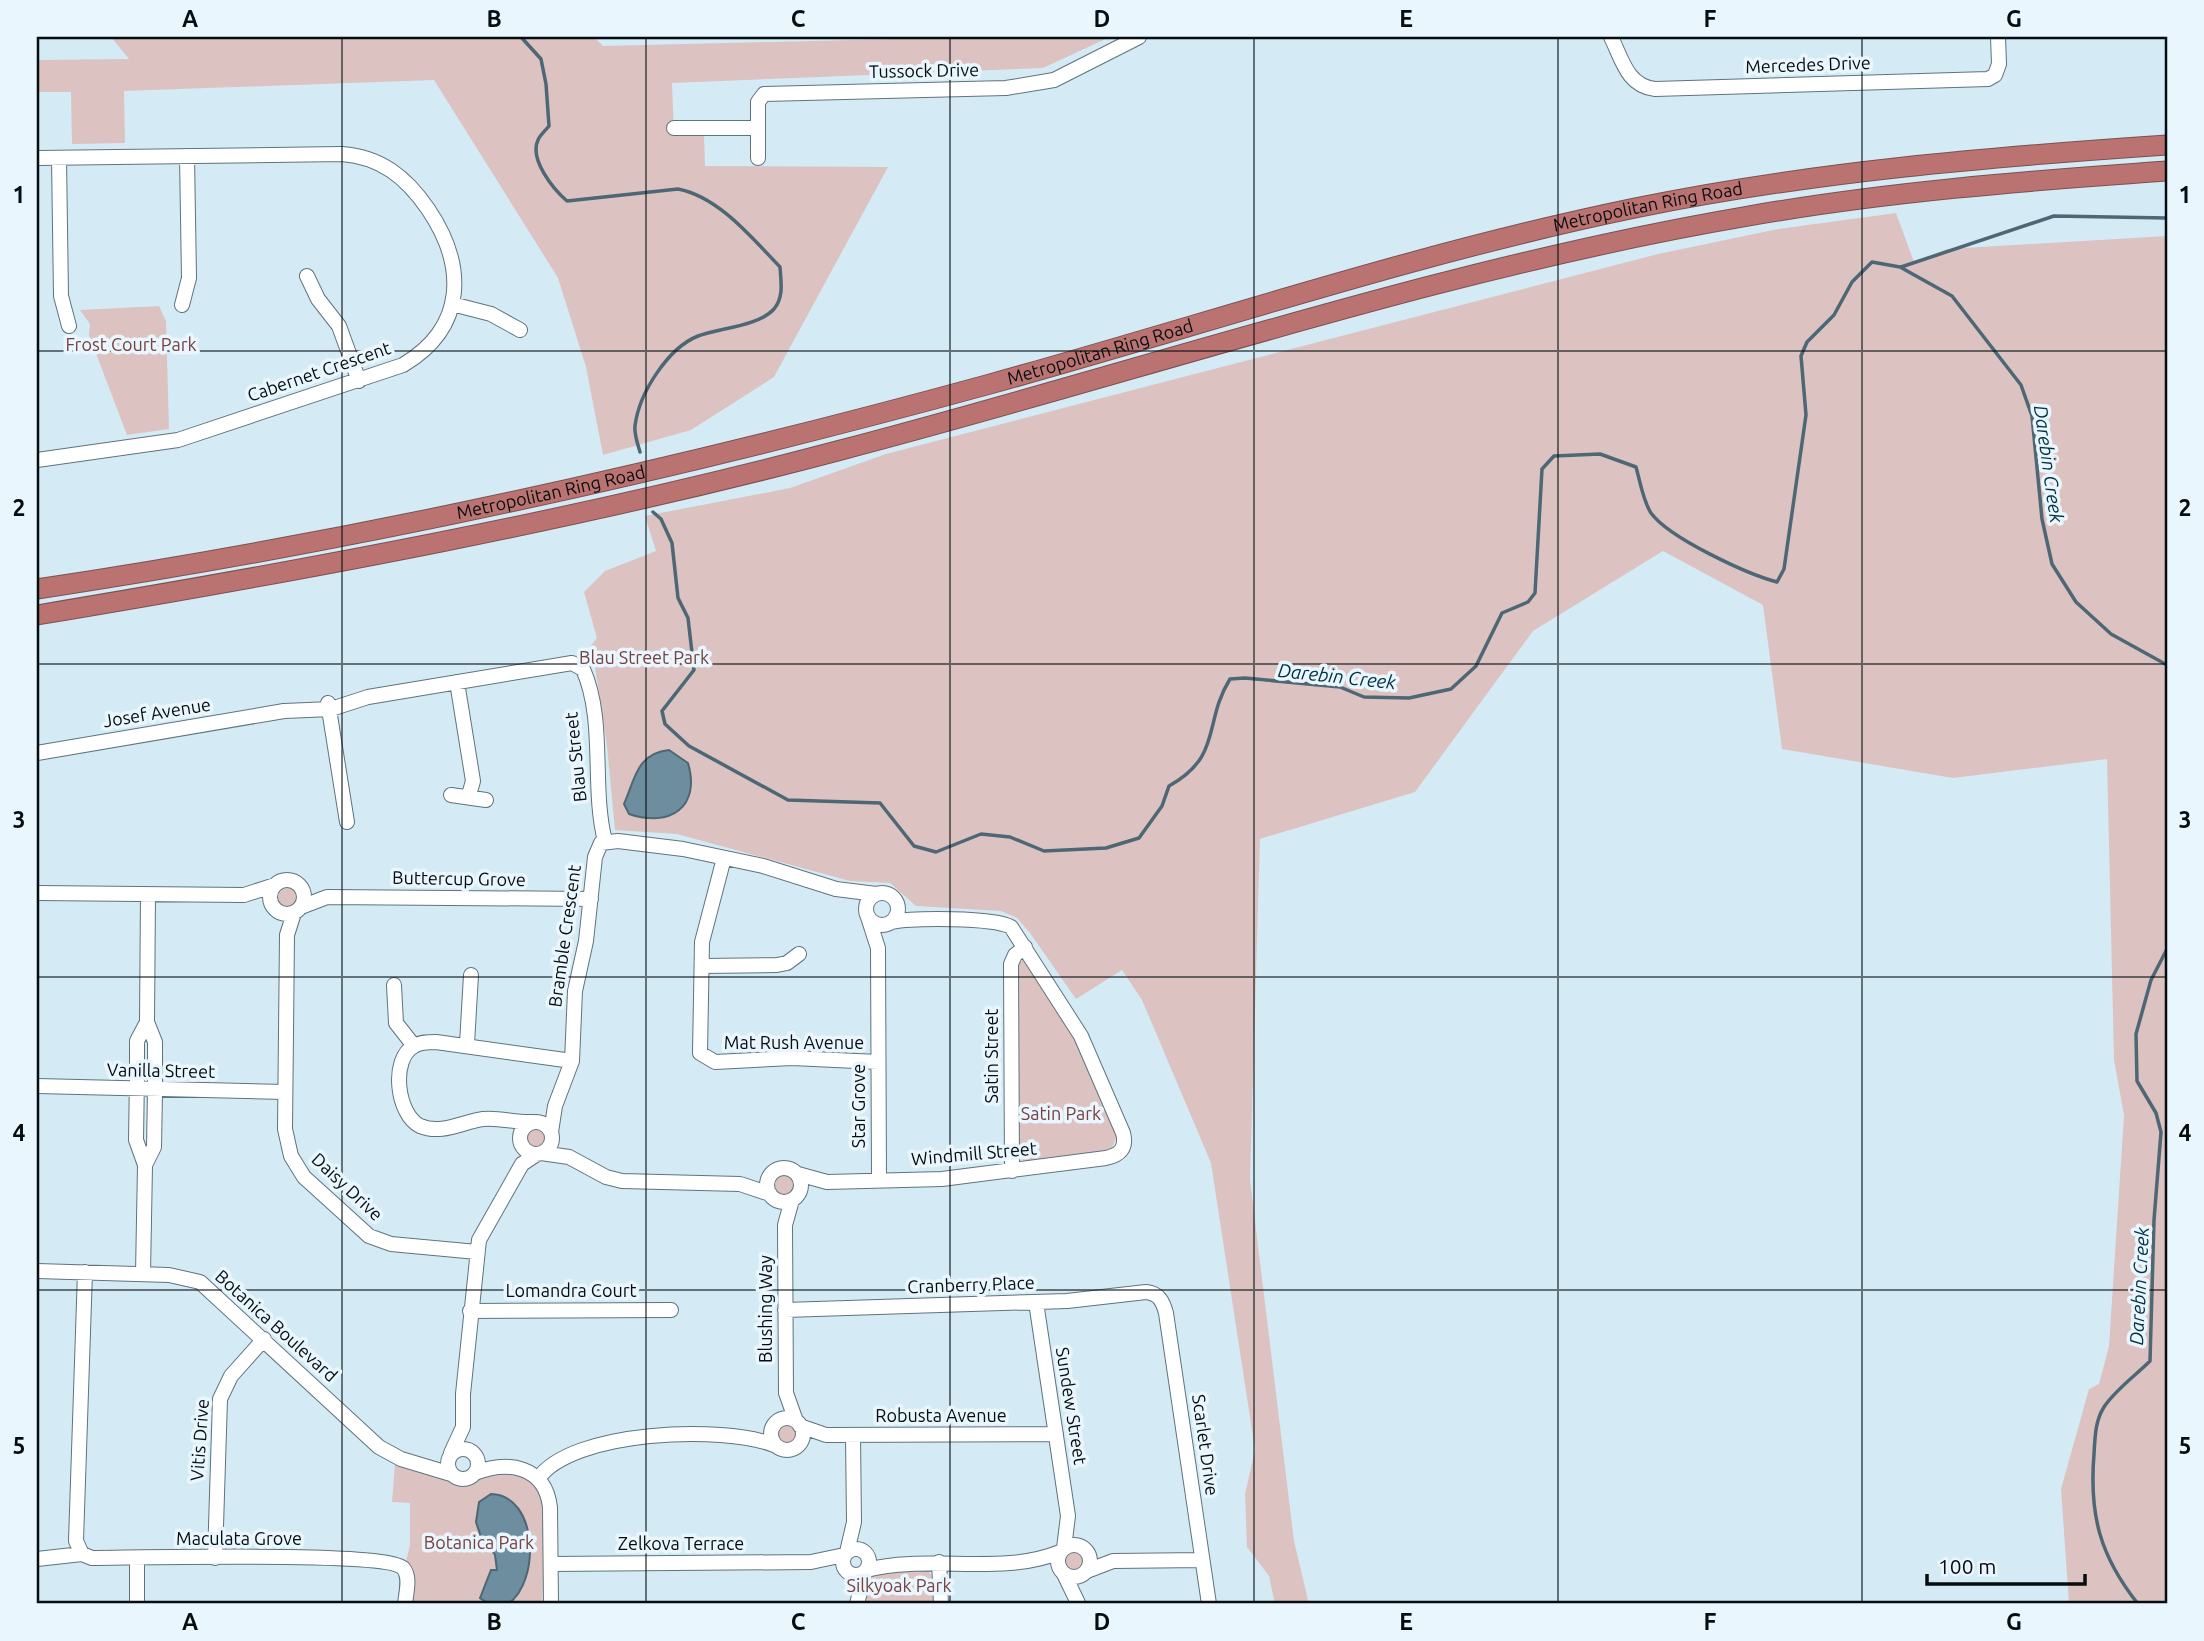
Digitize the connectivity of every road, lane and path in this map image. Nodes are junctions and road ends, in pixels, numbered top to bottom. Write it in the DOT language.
graph roads {
  1 [pos="1139,37"];
  2 [pos="1611,37"];
  3 [pos="1998,37"];
  4 [pos="674,128"];
  5 [pos="757,128"];
  6 [pos="2167,145"];
  7 [pos="187,156"];
  8 [pos="37,158"];
  9 [pos="59,158"];
  10 [pos="758,158"];
  11 [pos="2167,172"];
  12 [pos="307,276"];
  13 [pos="452,304"];
  14 [pos="182,305"];
  15 [pos="69,326"];
  16 [pos="520,330"];
  17 [pos="359,381"];
  18 [pos="37,460"];
  19 [pos="37,589"];
  20 [pos="37,615"];
  21 [pos="583,669"];
  22 [pos="457,682"];
  23 [pos="328,707"];
  24 [pos="37,753"];
  25 [pos="451,795"];
  26 [pos="469,795"];
  27 [pos="486,800"];
  28 [pos="348,822"];
  29 [pos="605,841"];
  30 [pos="724,858"];
  31 [pos="275,886"];
  32 [pos="300,886"];
  33 [pos="836,889"];
  34 [pos="37,893"];
  35 [pos="876,894"];
  36 [pos="148,895"];
  37 [pos="244,895"];
  38 [pos="327,897"];
  39 [pos="591,899"];
  40 [pos="898,905"];
  41 [pos="287,910"];
  42 [pos="868,916"];
  43 [pos="920,919"];
  44 [pos="890,923"];
  45 [pos="1025,947"];
  46 [pos="878,948"];
  47 [pos="799,954"];
  48 [pos="702,966"];
  49 [pos="471,975"];
  50 [pos="394,985"];
  51 [pos="147,1022"];
  52 [pos="467,1044"];
  53 [pos="414,1046"];
  54 [pos="572,1061"];
  55 [pos="878,1062"];
  56 [pos="37,1086"];
  57 [pos="137,1091"];
  58 [pos="155,1091"];
  59 [pos="284,1092"];
  60 [pos="555,1106"];
  61 [pos="503,1120"];
  62 [pos="534,1122"];
  63 [pos="552,1134"];
  64 [pos="521,1141"];
  65 [pos="539,1154"];
  66 [pos="569,1157"];
  67 [pos="522,1164"];
  68 [pos="145,1165"];
  69 [pos="1012,1171"];
  70 [pos="797,1174"];
  71 [pos="771,1175"];
  72 [pos="878,1180"];
  73 [pos="827,1182"];
  74 [pos="740,1184"];
  75 [pos="771,1195"];
  76 [pos="794,1198"];
  77 [pos="785,1225"];
  78 [pos="477,1252"];
  79 [pos="37,1270"];
  80 [pos="85,1272"];
  81 [pos="143,1274"];
  82 [pos="1156,1294"];
  83 [pos="1036,1302"];
  84 [pos="671,1310"];
  85 [pos="785,1310"];
  86 [pos="470,1311"];
  87 [pos="264,1339"];
  88 [pos="786,1393"];
  89 [pos="798,1424"];
  90 [pos="773,1425"];
  91 [pos="463,1427"];
  92 [pos="1056,1434"];
  93 [pos="826,1435"];
  94 [pos="744,1436"];
  95 [pos="853,1436"];
  96 [pos="774,1445"];
  97 [pos="799,1445"];
  98 [pos="450,1455"];
  99 [pos="475,1455"];
  100 [pos="427,1465"];
  101 [pos="497,1465"];
  102 [pos="475,1473"];
  103 [pos="451,1474"];
  104 [pos="538,1479"];
  105 [pos="1068,1516"];
  106 [pos="854,1522"];
  107 [pos="1084,1549"];
  108 [pos="1062,1550"];
  109 [pos="864,1552"];
  110 [pos="846,1553"];
  111 [pos="82,1554"];
  112 [pos="137,1558"];
  113 [pos="215,1558"];
  114 [pos="37,1559"];
  115 [pos="1202,1560"];
  116 [pos="1029,1561"];
  117 [pos="1113,1561"];
  118 [pos="811,1562"];
  119 [pos="895,1562"];
  120 [pos="939,1562"];
  121 [pos="551,1564"];
  122 [pos="865,1571"];
  123 [pos="1062,1571"];
  124 [pos="847,1572"];
  125 [pos="1085,1573"];
  126 [pos="857,1601"];
  127 [pos="1078,1603"];
  128 [pos="137,1604"];
  129 [pos="405,1604"];
  130 [pos="551,1604"];
  131 [pos="942,1604"];
  132 [pos="1209,1604"];
  1 -- 5 [label="street, Tussock Drive"];
  2 -- 3 [label="street, Mercedes Drive"];
  4 -- 5 [label="street"];
  5 -- 10 [label="street, Tussock Drive"];
  6 -- 19 [label="highway, Metropolitan Ring Road"];
  7 -- 9 [label="street, Cabernet Crescent"];
  7 -- 13 [label="street, Cabernet Crescent"];
  7 -- 14 [label="street"];
  8 -- 9 [label="street, Cabernet Crescent"];
  9 -- 15 [label="street"];
  11 -- 20 [label="highway, Metropolitan Ring Road"];
  12 -- 17 [label="street"];
  13 -- 16 [label="street"];
  13 -- 17 [label="street, Cabernet Crescent"];
  17 -- 18 [label="street, Cabernet Crescent"];
  21 -- 22 [label="street, Josef Avenue"];
  21 -- 29 [label="street, Blau Street"];
  22 -- 23 [label="street, Josef Avenue"];
  22 -- 26 [label="street"];
  23 -- 24 [label="street, Josef Avenue"];
  23 -- 28 [label="street"];
  25 -- 26 [label="street"];
  26 -- 27 [label="street"];
  29 -- 30 [label="street"];
  29 -- 39 [label="street, Bramble Crescent"];
  30 -- 33 [label="street"];
  30 -- 48 [label="street, Mat Rush Avenue"];
  31 -- 32 [label="street"];
  31 -- 37 [label="street"];
  31 -- 41 [label="street"];
  32 -- 38 [label="street, Buttercup Grove"];
  32 -- 41 [label="street"];
  33 -- 35 [label="street"];
  33 -- 42 [label="street"];
  34 -- 36 [label="street"];
  35 -- 40 [label="street"];
  35 -- 42 [label="street"];
  36 -- 37 [label="street"];
  36 -- 51 [label="street"];
  37 -- 41 [label="street"];
  38 -- 39 [label="street, Buttercup Grove"];
  38 -- 41 [label="street, Buttercup Grove"];
  39 -- 54 [label="street, Bramble Crescent"];
  40 -- 43 [label="street"];
  40 -- 44 [label="street"];
  41 -- 59 [label="street, Daisy Drive"];
  42 -- 44 [label="street"];
  42 -- 46 [label="street, Star Grove"];
  43 -- 44 [label="street"];
  43 -- 45 [label="street"];
  44 -- 46 [label="street, Star Grove"];
  45 -- 69 [label="street, Satin Street"];
  45 -- 69 [label="street, Windmill Street"];
  46 -- 55 [label="street, Star Grove"];
  47 -- 48 [label="street"];
  48 -- 55 [label="street, Mat Rush Avenue"];
  49 -- 52 [label="street"];
  50 -- 53 [label="street"];
  51 -- 57 [label="street"];
  51 -- 58 [label="street"];
  52 -- 53 [label="street"];
  52 -- 54 [label="street"];
  53 -- 61 [label="street"];
  54 -- 60 [label="street, Bramble Crescent"];
  55 -- 72 [label="street, Star Grove"];
  56 -- 57 [label="street, Vanilla Street"];
  57 -- 58 [label="street, Vanilla Street"];
  57 -- 68 [label="street"];
  58 -- 59 [label="street, Vanilla Street"];
  58 -- 68 [label="street"];
  59 -- 78 [label="street, Daisy Drive"];
  60 -- 62 [label="street, Bramble Crescent"];
  60 -- 63 [label="street, Bramble Crescent"];
  61 -- 62 [label="street"];
  61 -- 64 [label="street"];
  62 -- 63 [label="street"];
  62 -- 64 [label="street"];
  63 -- 65 [label="street"];
  63 -- 66 [label="street"];
  64 -- 65 [label="street"];
  64 -- 67 [label="street"];
  65 -- 66 [label="street"];
  65 -- 67 [label="street"];
  66 -- 74 [label="street"];
  67 -- 78 [label="street"];
  68 -- 81 [label="street"];
  69 -- 72 [label="street, Windmill Street"];
  70 -- 71 [label="street"];
  70 -- 73 [label="street, Windmill Street"];
  70 -- 76 [label="street"];
  71 -- 74 [label="street"];
  71 -- 75 [label="street"];
  72 -- 73 [label="street, Windmill Street"];
  73 -- 76 [label="street, Windmill Street"];
  74 -- 75 [label="street"];
  75 -- 76 [label="street"];
  75 -- 77 [label="street, Blushing Way"];
  76 -- 77 [label="street, Blushing Way"];
  77 -- 85 [label="street, Blushing Way"];
  78 -- 86 [label="street"];
  79 -- 80 [label="street, Botanica Boulevard"];
  80 -- 81 [label="street, Botanica Boulevard"];
  80 -- 111 [label="street"];
  81 -- 87 [label="street, Botanica Boulevard"];
  82 -- 83 [label="street, Cranberry Place"];
  82 -- 115 [label="street, Scarlet Drive"];
  83 -- 85 [label="street, Cranberry Place"];
  83 -- 92 [label="street, Sundew Street"];
  84 -- 86 [label="street, Lomandra Court"];
  85 -- 88 [label="street, Blushing Way"];
  86 -- 91 [label="street"];
  87 -- 100 [label="street, Botanica Boulevard"];
  87 -- 113 [label="street, Vitis Drive"];
  88 -- 89 [label="street, Blushing Way"];
  88 -- 90 [label="street, Blushing Way"];
  89 -- 90 [label="street"];
  89 -- 93 [label="street, Robusta Avenue"];
  89 -- 97 [label="street"];
  90 -- 94 [label="street"];
  90 -- 96 [label="street"];
  91 -- 98 [label="street"];
  91 -- 99 [label="street"];
  92 -- 95 [label="street, Robusta Avenue"];
  92 -- 105 [label="street, Sundew Street"];
  93 -- 95 [label="street, Robusta Avenue"];
  93 -- 97 [label="street, Robusta Avenue"];
  94 -- 96 [label="street"];
  94 -- 104 [label="street"];
  95 -- 106 [label="street"];
  96 -- 97 [label="street"];
  98 -- 99 [label="street"];
  98 -- 100 [label="street"];
  98 -- 103 [label="street"];
  99 -- 101 [label="street"];
  99 -- 102 [label="street"];
  100 -- 103 [label="street, Botanica Boulevard"];
  101 -- 102 [label="street"];
  101 -- 104 [label="street"];
  102 -- 103 [label="street"];
  104 -- 121 [label="street"];
  105 -- 107 [label="street, Sundew Street"];
  105 -- 108 [label="street, Sundew Street"];
  106 -- 109 [label="street"];
  106 -- 110 [label="street"];
  107 -- 108 [label="street"];
  107 -- 117 [label="street"];
  107 -- 125 [label="street"];
  108 -- 116 [label="street"];
  108 -- 123 [label="street"];
  109 -- 110 [label="street"];
  109 -- 119 [label="street"];
  109 -- 122 [label="street"];
  110 -- 118 [label="street, Zelkova Terrace"];
  110 -- 124 [label="street"];
  111 -- 112 [label="street, Maculata Grove"];
  111 -- 114 [label="street, Maculata Grove"];
  112 -- 113 [label="street, Maculata Grove"];
  112 -- 128 [label="street"];
  113 -- 129 [label="street, Maculata Grove"];
  115 -- 117 [label="street"];
  115 -- 132 [label="street, Scarlet Drive"];
  116 -- 120 [label="street"];
  116 -- 123 [label="street"];
  117 -- 125 [label="street"];
  118 -- 121 [label="street, Zelkova Terrace"];
  118 -- 124 [label="street, Zelkova Terrace"];
  119 -- 120 [label="street"];
  119 -- 122 [label="street"];
  120 -- 131 [label="street"];
  121 -- 130 [label="street"];
  122 -- 124 [label="street"];
  122 -- 126 [label="street"];
  123 -- 125 [label="street"];
  123 -- 127 [label="street"];
  124 -- 126 [label="street"];
  125 -- 127 [label="street"];
}
